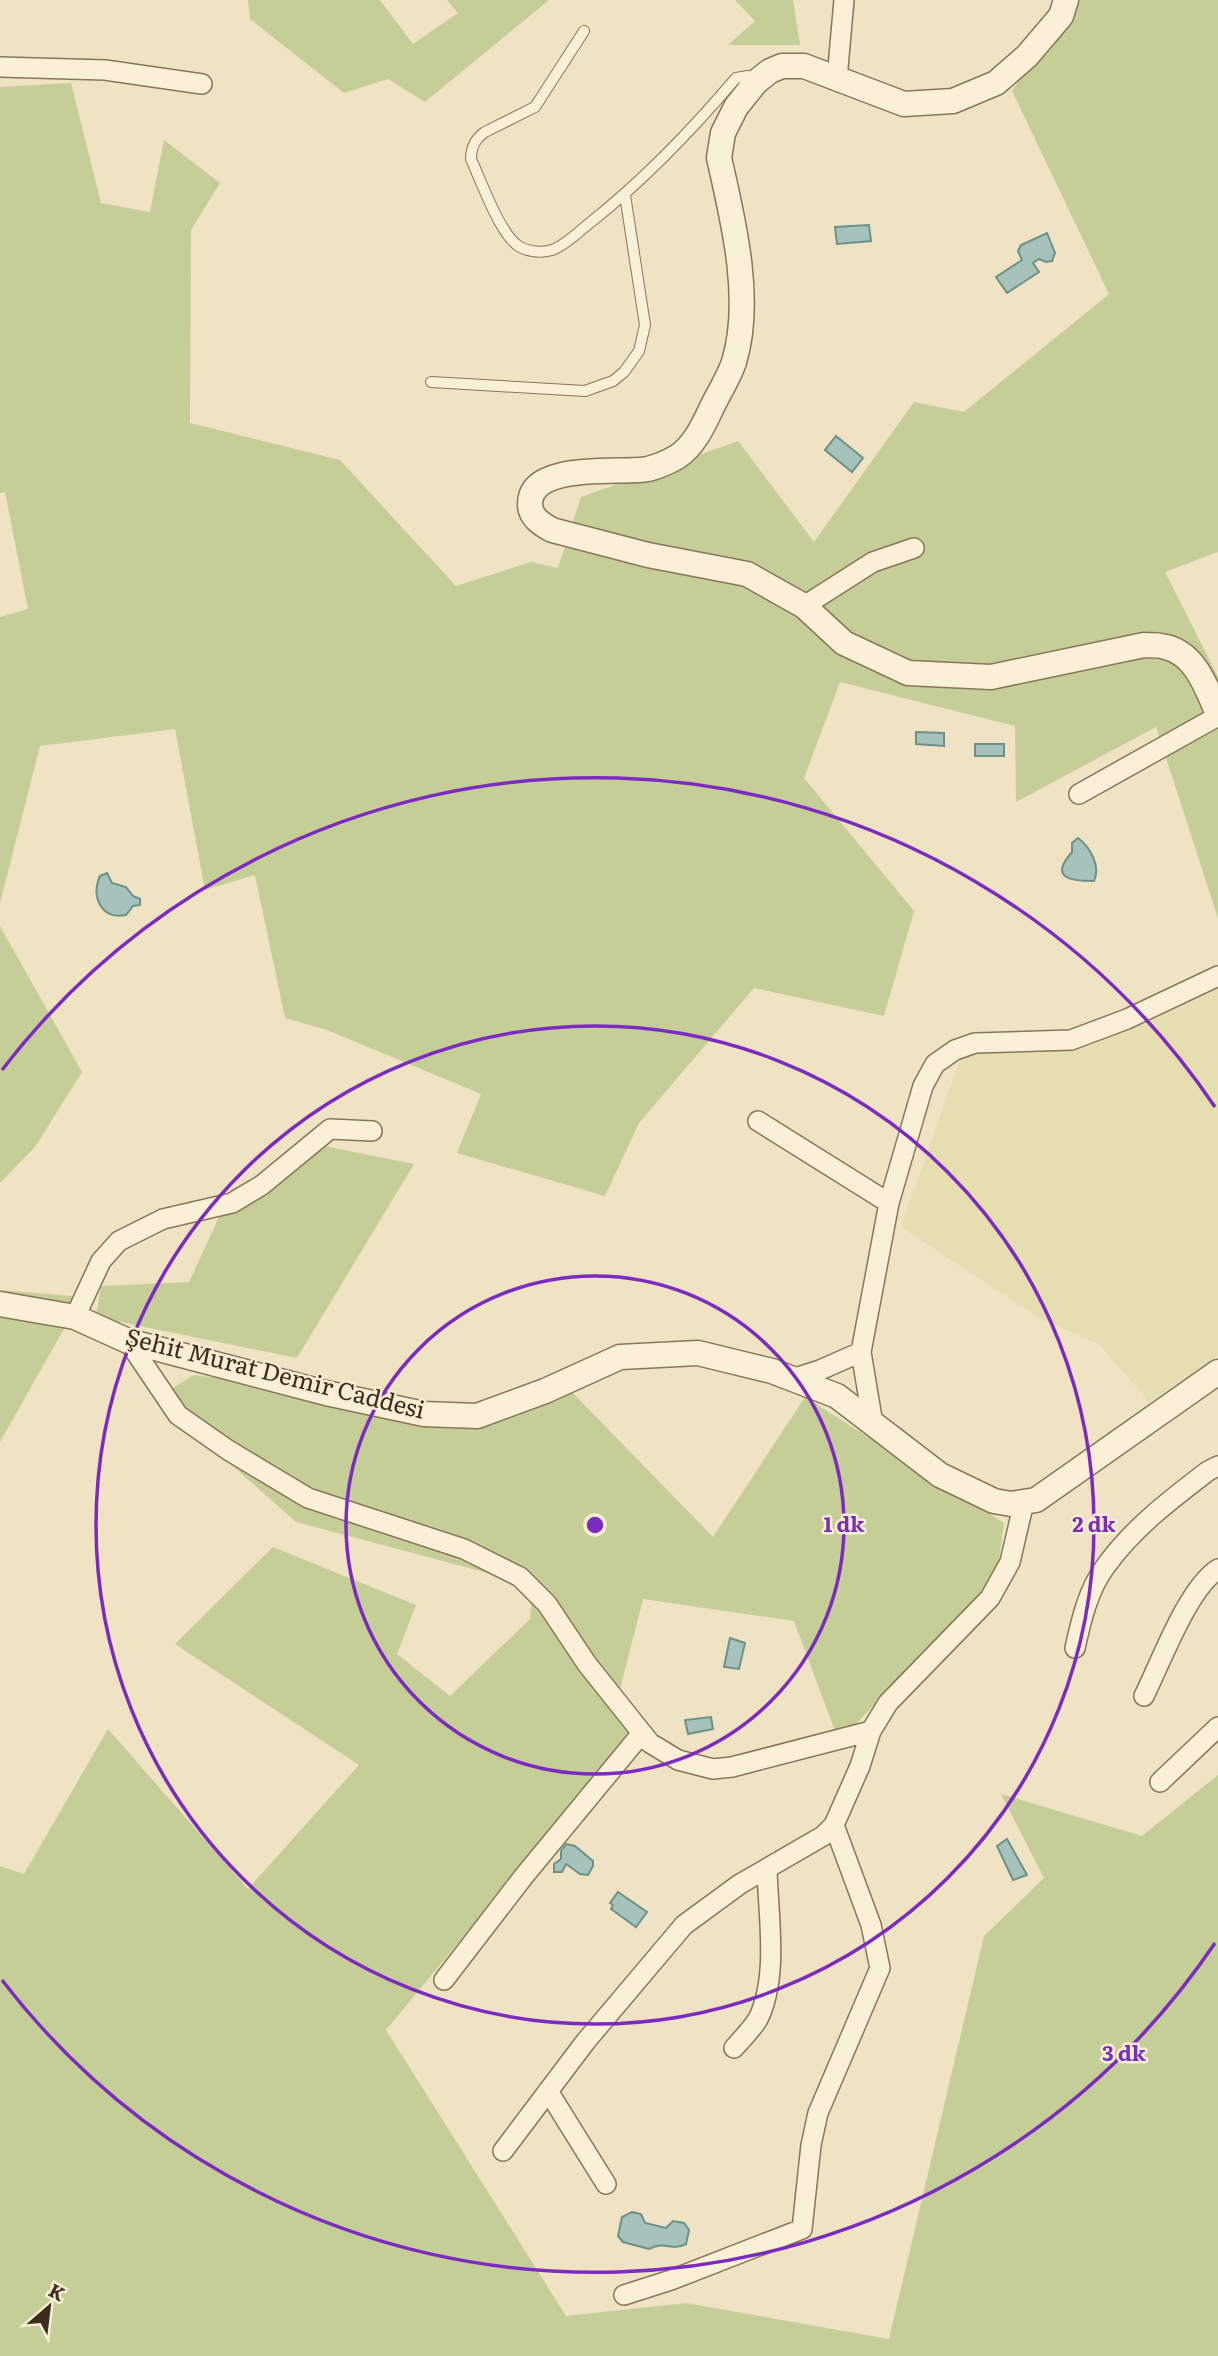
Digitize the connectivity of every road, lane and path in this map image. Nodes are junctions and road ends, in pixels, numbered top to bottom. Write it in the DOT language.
graph roads {
  1 [pos="844,0"];
  2 [pos="1066,0"];
  3 [pos="584,31"];
  4 [pos="0,67"];
  5 [pos="836,79"];
  6 [pos="756,82"];
  7 [pos="202,84"];
  8 [pos="625,195"];
  9 [pos="431,382"];
  10 [pos="914,548"];
  11 [pos="804,606"];
  12 [pos="1218,715"];
  13 [pos="1079,794"];
  14 [pos="1218,976"];
  15 [pos="758,1121"];
  16 [pos="372,1131"];
  17 [pos="889,1203"];
  18 [pos="0,1304"];
  19 [pos="75,1317"];
  20 [pos="128,1341"];
  21 [pos="861,1352"];
  22 [pos="1218,1372"];
  23 [pos="792,1379"];
  24 [pos="873,1424"];
  25 [pos="1218,1466"];
  26 [pos="1024,1502"];
  27 [pos="1218,1569"];
  28 [pos="1075,1648"];
  29 [pos="1144,1696"];
  30 [pos="1218,1727"];
  31 [pos="872,1731"];
  32 [pos="642,1733"];
  33 [pos="1160,1782"];
  34 [pos="834,1825"];
  35 [pos="767,1868"];
  36 [pos="444,1980"];
  37 [pos="734,2048"];
  38 [pos="548,2091"];
  39 [pos="503,2151"];
  40 [pos="606,2184"];
  41 [pos="624,2295"];
  1 -- 5 [label="street"];
  2 -- 5 [label="street"];
  3 -- 8 [label="lane"];
  4 -- 7 [label="street"];
  5 -- 6 [label="street"];
  6 -- 8 [label="lane"];
  6 -- 11 [label="street"];
  8 -- 9 [label="lane"];
  10 -- 11 [label="street"];
  11 -- 12 [label="street"];
  12 -- 13 [label="street"];
  14 -- 17 [label="street"];
  15 -- 17 [label="street"];
  16 -- 19 [label="street"];
  17 -- 21 [label="street"];
  18 -- 19 [label="street, Şehit Murat Demir Caddesi"];
  19 -- 20 [label="street, Şehit Murat Demir Caddesi"];
  20 -- 23 [label="street, Şehit Murat Demir Caddesi"];
  20 -- 32 [label="street"];
  21 -- 23 [label="street"];
  21 -- 24 [label="street"];
  22 -- 26 [label="street"];
  23 -- 24 [label="street, Şehit Murat Demir Caddesi"];
  24 -- 26 [label="street, Şehit Murat Demir Caddesi"];
  25 -- 28 [label="street"];
  26 -- 31 [label="street"];
  27 -- 29 [label="street"];
  30 -- 33 [label="street"];
  31 -- 32 [label="street"];
  31 -- 34 [label="street"];
  32 -- 36 [label="street"];
  34 -- 35 [label="street"];
  34 -- 41 [label="street"];
  35 -- 37 [label="street"];
  35 -- 38 [label="street"];
  38 -- 39 [label="street"];
  38 -- 40 [label="street"];
}
